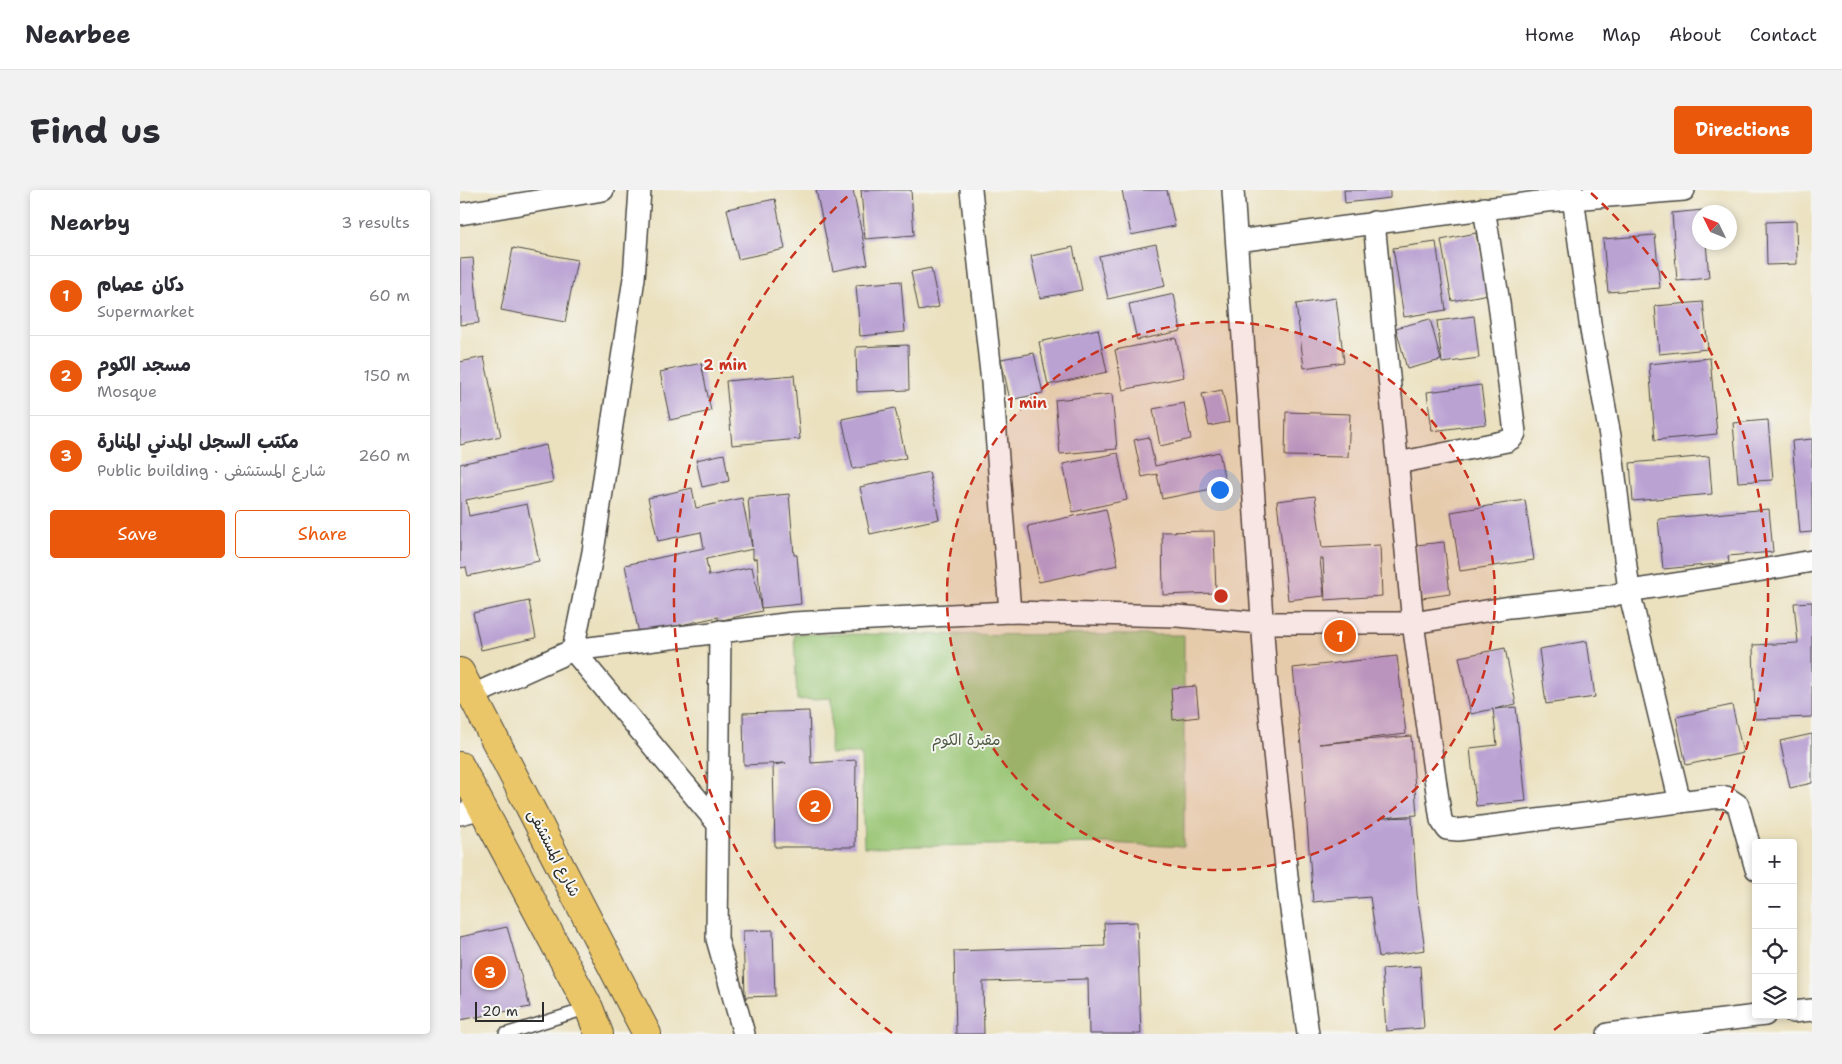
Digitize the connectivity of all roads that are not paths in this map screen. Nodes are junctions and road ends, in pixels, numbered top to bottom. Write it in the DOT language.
graph roads {
  1 [pos="603,190"];
  2 [pos="640,190"];
  3 [pos="971,190"];
  4 [pos="1233,190"];
  5 [pos="1684,190"];
  6 [pos="1572,194"];
  7 [pos="1484,208"];
  8 [pos="460,214"];
  9 [pos="1374,222"];
  10 [pos="1237,241"];
  11 [pos="1398,463"];
  12 [pos="1812,561"];
  13 [pos="1629,591"];
  14 [pos="1010,612"];
  15 [pos="1262,623"];
  16 [pos="1413,623"];
  17 [pos="720,631"];
  18 [pos="573,650"];
  19 [pos="460,672"];
  20 [pos="473,695"];
  21 [pos="460,766"];
  22 [pos="1680,802"];
  23 [pos="472,811"];
  24 [pos="718,824"];
  25 [pos="1752,855"];
  26 [pos="589,1008"];
  27 [pos="1752,1016"];
  28 [pos="505,1034"];
  29 [pos="599,1034"];
  30 [pos="647,1034"];
  31 [pos="744,1034"];
  32 [pos="1308,1034"];
  33 [pos="1608,1034"];
  1 -- 8 [label="street"];
  2 -- 18 [label="street"];
  3 -- 14 [label="street"];
  4 -- 10 [label="street"];
  5 -- 6 [label="street"];
  6 -- 7 [label="street"];
  6 -- 13 [label="street"];
  7 -- 9 [label="street"];
  7 -- 11 [label="street"];
  9 -- 10 [label="street"];
  9 -- 11 [label="street"];
  10 -- 15 [label="street"];
  11 -- 16 [label="street"];
  12 -- 13 [label="street"];
  13 -- 16 [label="street"];
  13 -- 22 [label="street"];
  14 -- 15 [label="street"];
  14 -- 17 [label="street"];
  15 -- 16 [label="street"];
  15 -- 32 [label="street"];
  16 -- 22 [label="street"];
  17 -- 18 [label="street"];
  17 -- 24 [label="street"];
  18 -- 20 [label="street"];
  18 -- 24 [label="street"];
  19 -- 20 [label="main road, شارع المستشفى"];
  20 -- 30 [label="main road, شارع المستشفى"];
  21 -- 23 [label="main road"];
  22 -- 25 [label="street"];
  23 -- 26 [label="main road"];
  24 -- 31 [label="street"];
  26 -- 28 [label="lane"];
  26 -- 29 [label="main road"];
  27 -- 33 [label="street"];
}
